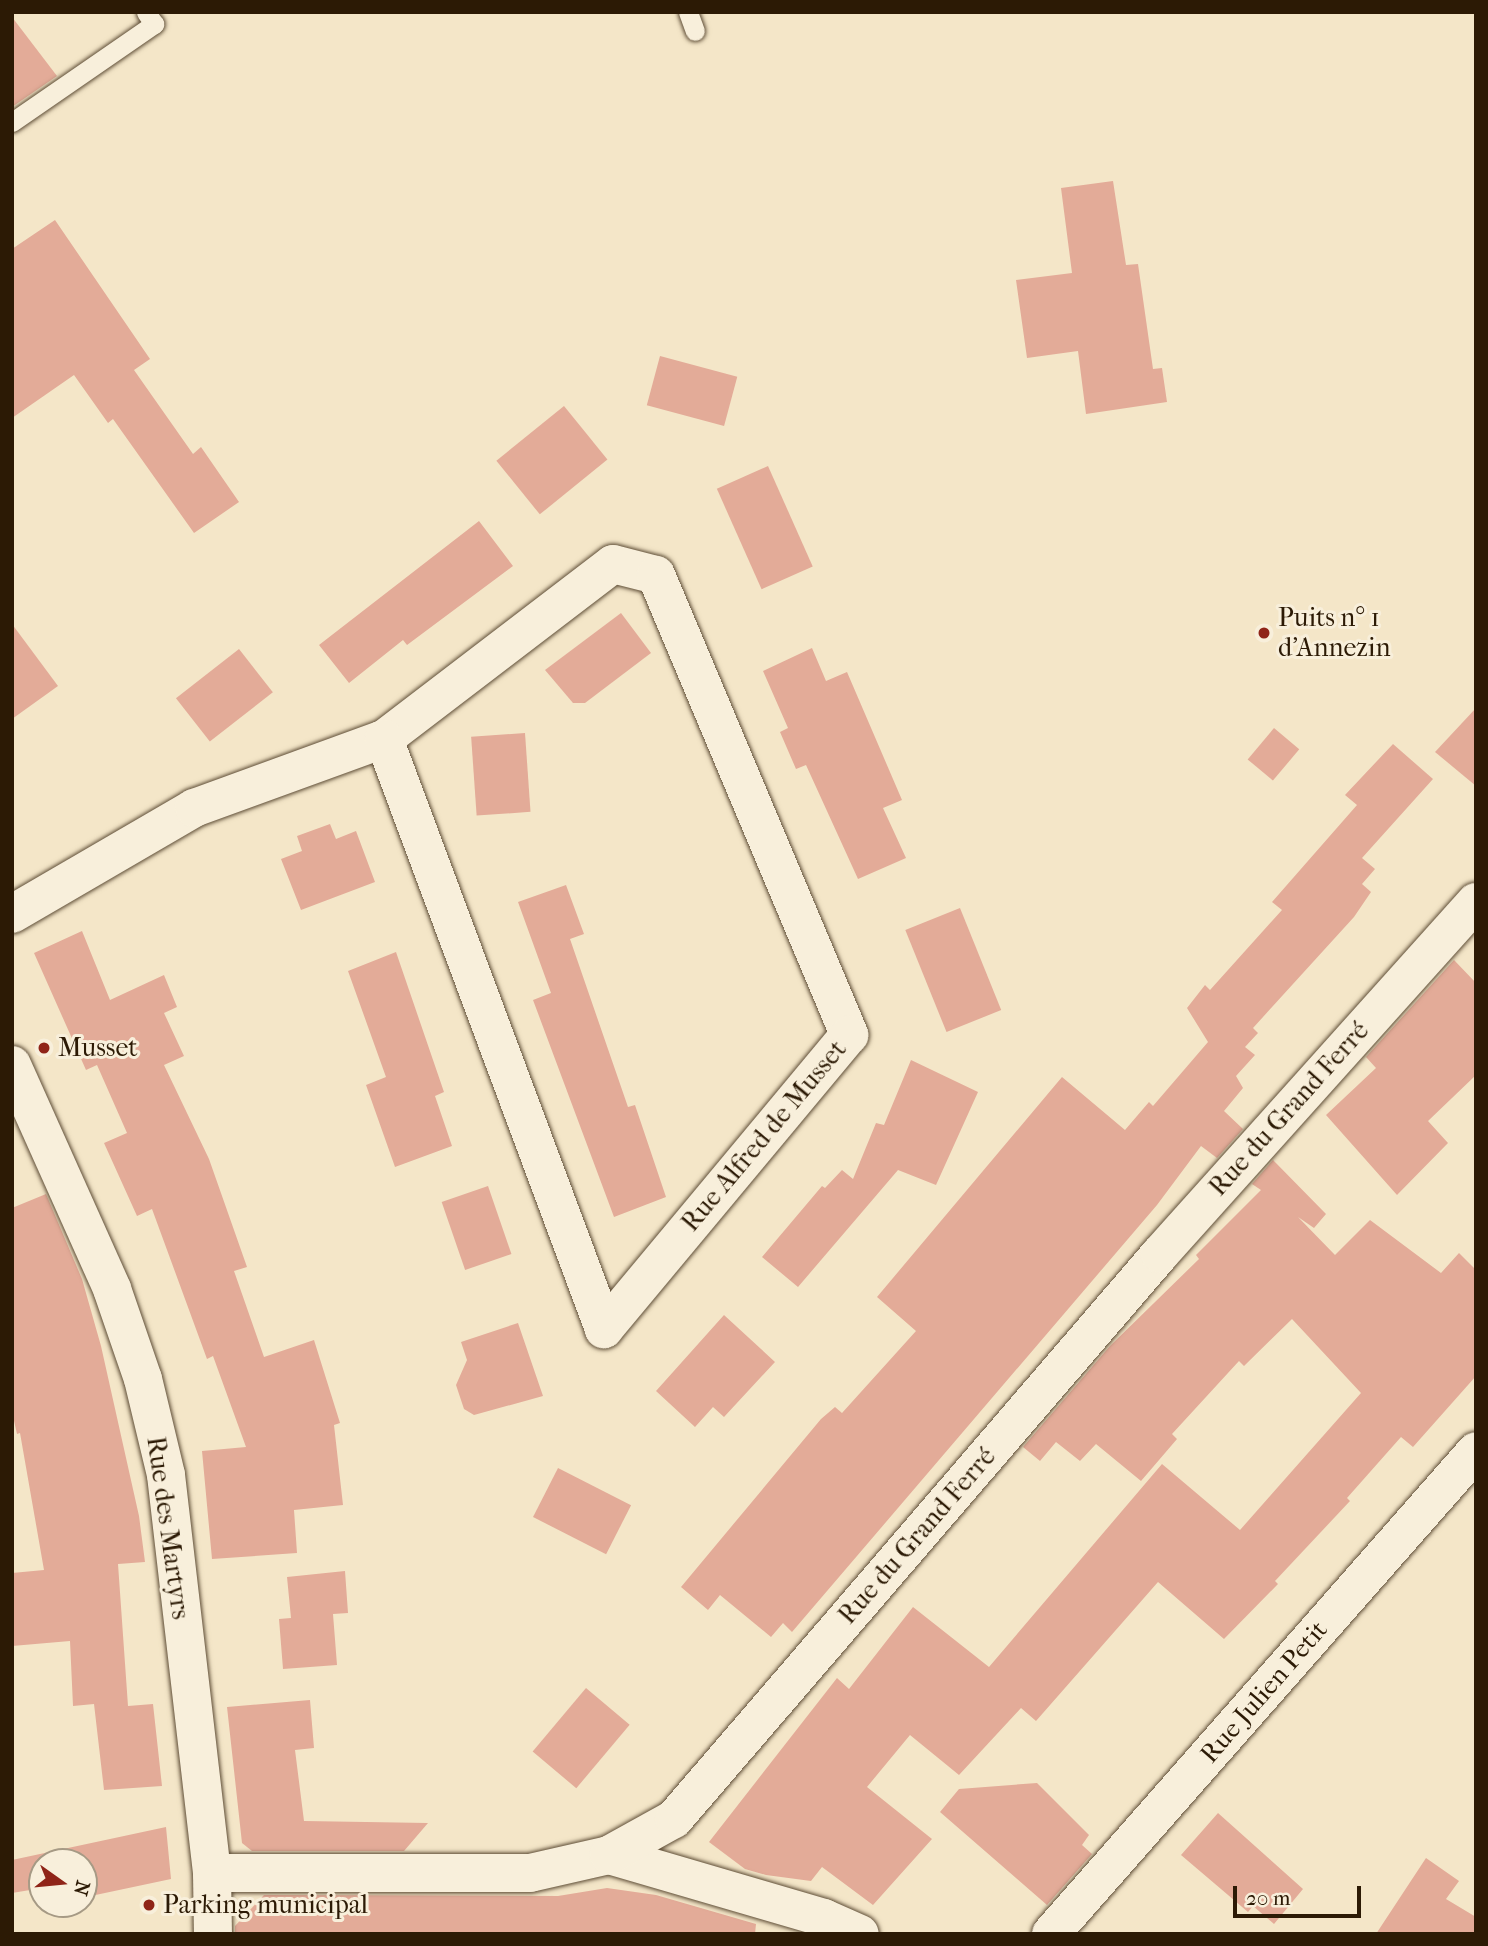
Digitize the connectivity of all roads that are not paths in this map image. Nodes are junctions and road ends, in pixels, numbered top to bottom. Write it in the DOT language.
graph roads {
  1 [pos="146,12"];
  2 [pos="688,12"];
  3 [pos="695,31"];
  4 [pos="12,122"];
  5 [pos="384,739"];
  6 [pos="1476,902"];
  7 [pos="12,914"];
  8 [pos="12,1065"];
  9 [pos="1476,1451"];
  10 [pos="609,1855"];
  11 [pos="212,1873"];
  12 [pos="213,1934"];
  13 [pos="860,1934"];
  14 [pos="1051,1934"];
  1 -- 4 [label="lane"];
  2 -- 3 [label="lane"];
  5 -- 5 [label="street, Rue Alfred de Musset"];
  5 -- 7 [label="street, Rue Alfred de Musset"];
  6 -- 10 [label="street, Rue du Grand Ferré"];
  8 -- 11 [label="street, Rue des Martyrs"];
  9 -- 14 [label="street, Rue Julien Petit"];
  10 -- 11 [label="street, Rue du Grand Ferré"];
  10 -- 13 [label="street"];
  11 -- 12 [label="street, Rue des Martyrs"];
}
